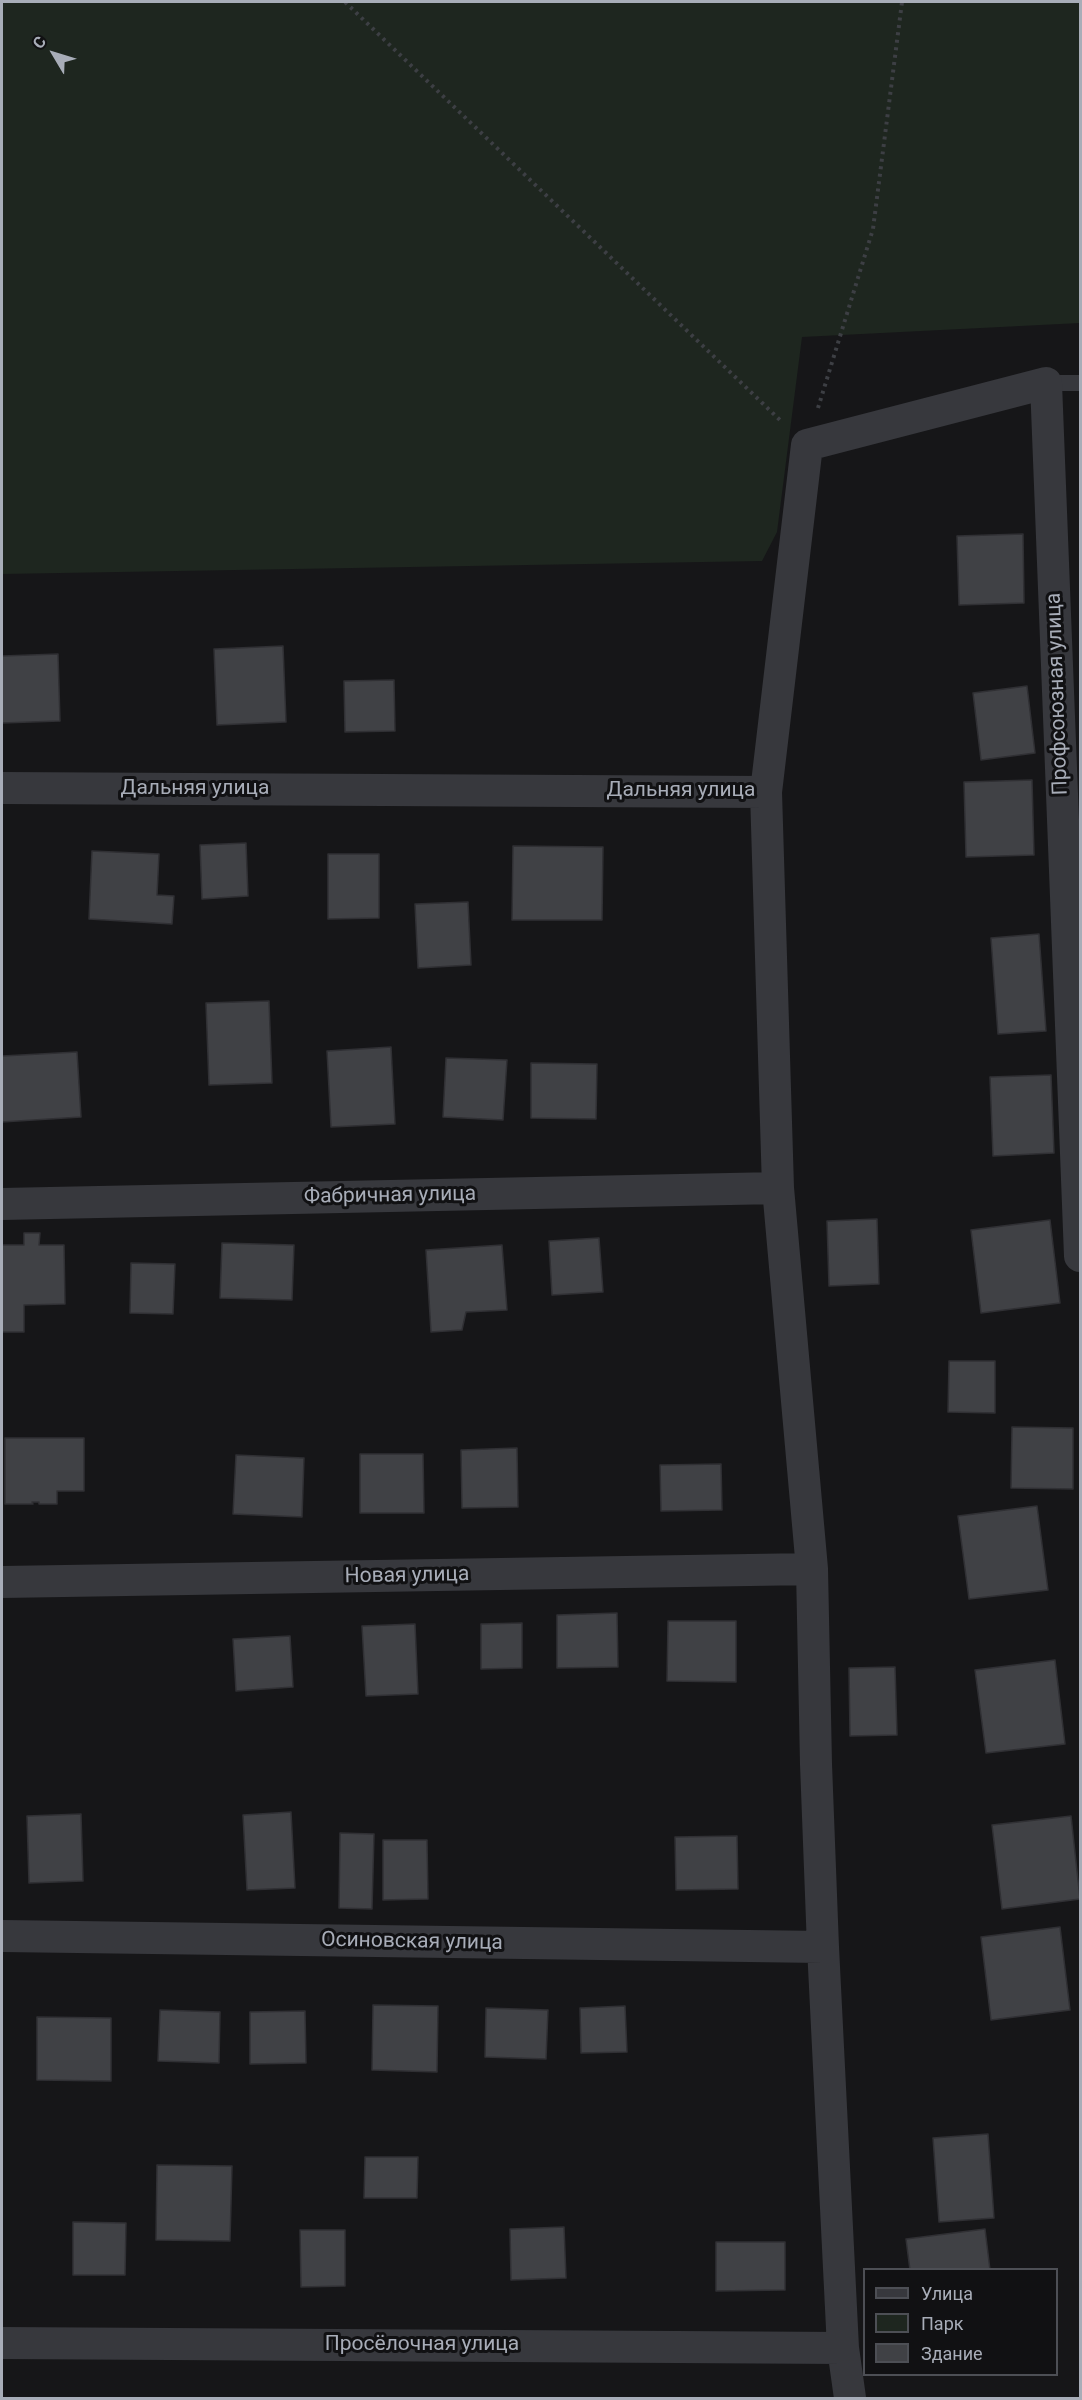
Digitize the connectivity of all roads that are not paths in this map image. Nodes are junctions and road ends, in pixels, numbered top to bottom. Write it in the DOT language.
graph roads {
  1 [pos="1046,383"];
  2 [pos="1080,383"];
  3 [pos="2,788"];
  4 [pos="765,792"];
  5 [pos="778,1188"];
  6 [pos="2,1204"];
  7 [pos="1080,1256"];
  8 [pos="812,1569"];
  9 [pos="2,1582"];
  10 [pos="2,1936"];
  11 [pos="823,1947"];
  12 [pos="2,2343"];
  13 [pos="843,2348"];
  14 [pos="850,2398"];
  1 -- 2 [label="lane"];
  1 -- 4 [label="street, Дальняя улица"];
  1 -- 7 [label="street, Профсоюзная улица"];
  3 -- 4 [label="street, Дальняя улица"];
  4 -- 5 [label="street"];
  5 -- 6 [label="street, Фабричная улица"];
  5 -- 8 [label="street"];
  8 -- 9 [label="street, Новая улица"];
  8 -- 11 [label="street"];
  10 -- 11 [label="street, Осиновская улица"];
  11 -- 13 [label="street"];
  12 -- 13 [label="street, Просёлочная улица"];
  13 -- 14 [label="street"];
}
